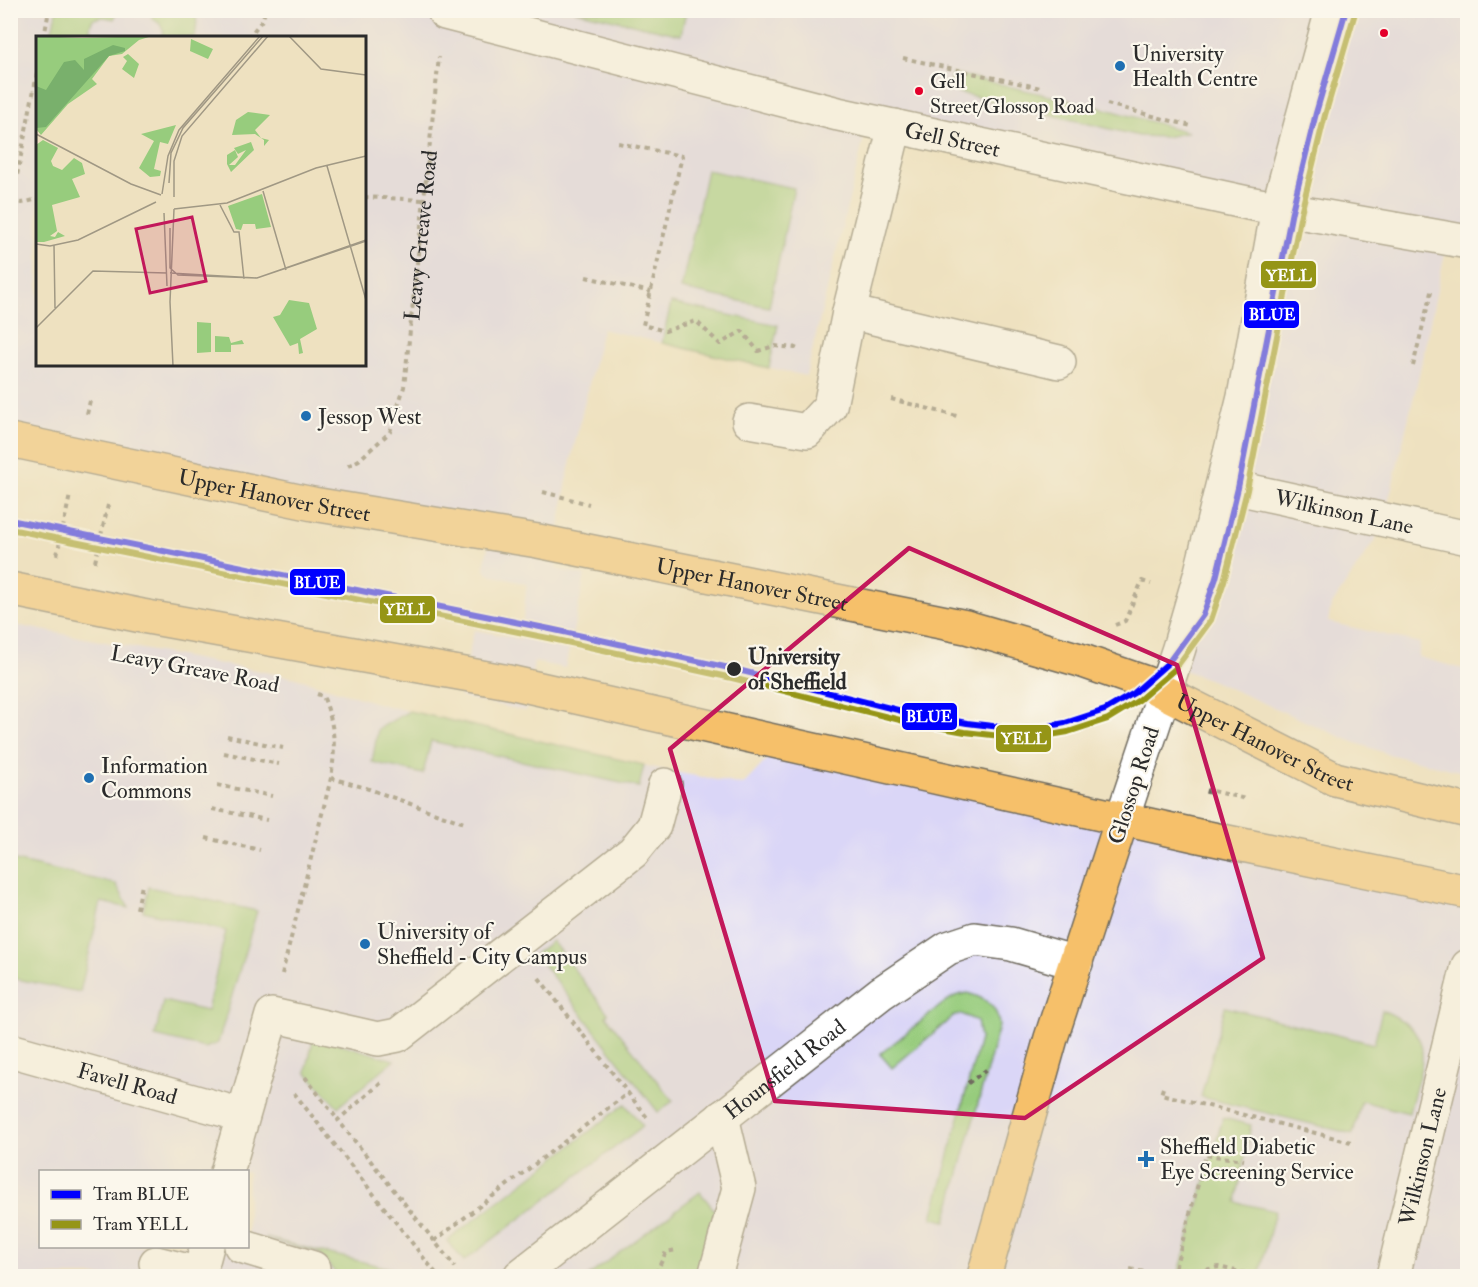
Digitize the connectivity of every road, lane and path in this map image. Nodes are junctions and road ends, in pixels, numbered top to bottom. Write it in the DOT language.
graph roads {
  1 [pos="49,10"];
  2 [pos="265,10"];
  3 [pos="1332,10"];
  4 [pos="445,12"];
  5 [pos="44,36"];
  6 [pos="250,36"];
  7 [pos="903,58"];
  8 [pos="36,79"];
  9 [pos="1041,88"];
  10 [pos="1107,104"];
  11 [pos="895,126"];
  12 [pos="1191,126"];
  13 [pos="618,143"];
  14 [pos="366,197"];
  15 [pos="36,200"];
  16 [pos="424,200"];
  17 [pos="11,201"];
  18 [pos="1278,208"];
  19 [pos="1467,242"];
  20 [pos="586,277"];
  21 [pos="1432,288"];
  22 [pos="651,292"];
  23 [pos="849,312"];
  24 [pos="774,346"];
  25 [pos="1059,362"];
  26 [pos="1413,366"];
  27 [pos="891,399"];
  28 [pos="90,401"];
  29 [pos="957,416"];
  30 [pos="748,421"];
  31 [pos="10,440"];
  32 [pos="79,455"];
  33 [pos="118,464"];
  34 [pos="345,468"];
  35 [pos="1223,485"];
  36 [pos="1467,538"];
  37 [pos="10,589"];
  38 [pos="48,597"];
  39 [pos="87,605"];
  40 [pos="1163,691"];
  41 [pos="314,693"];
  42 [pos="227,736"];
  43 [pos="283,748"];
  44 [pos="224,753"];
  45 [pos="279,764"];
  46 [pos="331,778"];
  47 [pos="217,785"];
  48 [pos="665,785"];
  49 [pos="272,796"];
  50 [pos="212,809"];
  51 [pos="1467,811"];
  52 [pos="1122,819"];
  53 [pos="267,820"];
  54 [pos="464,824"];
  55 [pos="206,838"];
  56 [pos="260,850"];
  57 [pos="142,885"];
  58 [pos="1467,892"];
  59 [pos="137,909"];
  60 [pos="1076,963"];
  61 [pos="1467,966"];
  62 [pos="551,993"];
  63 [pos="272,1015"];
  64 [pos="10,1050"];
  65 [pos="260,1054"];
  66 [pos="989,1068"];
  67 [pos="305,1077"];
  68 [pos="382,1082"];
  69 [pos="968,1083"];
  70 [pos="1163,1088"];
  71 [pos="628,1093"];
  72 [pos="242,1115"];
  73 [pos="722,1117"];
  74 [pos="338,1120"];
  75 [pos="650,1121"];
  76 [pos="1351,1142"];
  77 [pos="1244,1160"];
  78 [pos="228,1170"];
  79 [pos="434,1241"];
  80 [pos="248,1248"];
  81 [pos="156,1263"];
  82 [pos="202,1266"];
  83 [pos="455,1266"];
  84 [pos="313,1268"];
  85 [pos="1130,1269"];
  86 [pos="438,1276"];
  87 [pos="520,1276"];
  88 [pos="715,1276"];
  89 [pos="984,1276"];
  90 [pos="1163,1276"];
  91 [pos="1173,1276"];
  92 [pos="1180,1276"];
  93 [pos="1259,1276"];
  94 [pos="1393,1276"];
  1 -- 5 [label="path"];
  2 -- 6 [label="path"];
  3 -- 18 [label="street, Glossop Road"];
  4 -- 11 [label="street, Gell Street"];
  4 -- 16 [label="path, Leavy Greave Road"];
  7 -- 9 [label="path"];
  8 -- 17 [label="path"];
  10 -- 12 [label="path"];
  11 -- 18 [label="street, Gell Street"];
  11 -- 23 [label="street"];
  13 -- 22 [label="path"];
  14 -- 16 [label="path"];
  15 -- 17 [label="path"];
  16 -- 34 [label="path, Leavy Greave Road"];
  18 -- 19 [label="street, Gell Street"];
  18 -- 35 [label="street, Glossop Road"];
  20 -- 22 [label="path"];
  21 -- 26 [label="path"];
  22 -- 24 [label="path"];
  23 -- 25 [label="street"];
  23 -- 30 [label="street"];
  27 -- 29 [label="path"];
  28 -- 32 [label="path"];
  31 -- 32 [label="main road, Upper Hanover Street"];
  32 -- 33 [label="main road, Upper Hanover Street"];
  32 -- 38 [label="path"];
  33 -- 39 [label="path"];
  33 -- 40 [label="main road, Upper Hanover Street"];
  35 -- 36 [label="street, Wilkinson Lane"];
  35 -- 40 [label="street, Glossop Road"];
  37 -- 38 [label="main road"];
  38 -- 39 [label="main road"];
  39 -- 52 [label="main road"];
  40 -- 51 [label="main road, Upper Hanover Street"];
  40 -- 52 [label="street, Glossop Road"];
  41 -- 46 [label="path"];
  42 -- 43 [label="path"];
  44 -- 45 [label="path"];
  46 -- 54 [label="path"];
  46 -- 63 [label="path"];
  47 -- 49 [label="path"];
  48 -- 63 [label="street"];
  50 -- 53 [label="path"];
  52 -- 58 [label="main road"];
  52 -- 60 [label="main road, Glossop Road"];
  55 -- 56 [label="path"];
  57 -- 59 [label="path"];
  60 -- 73 [label="street, Hounsfield Road"];
  60 -- 89 [label="main road, Glossop Road"];
  61 -- 94 [label="street, Wilkinson Lane"];
  62 -- 71 [label="path"];
  63 -- 65 [label="street"];
  64 -- 72 [label="street, Favell Road"];
  65 -- 72 [label="street"];
  65 -- 86 [label="path"];
  66 -- 69 [label="path"];
  67 -- 74 [label="path"];
  68 -- 74 [label="path"];
  70 -- 76 [label="path"];
  71 -- 75 [label="path"];
  71 -- 79 [label="path"];
  72 -- 78 [label="street"];
  73 -- 87 [label="street, Hounsfield Road"];
  73 -- 88 [label="street"];
  74 -- 79 [label="path"];
  77 -- 91 [label="path"];
  79 -- 83 [label="path"];
  80 -- 84 [label="street"];
  81 -- 82 [label="street"];
  85 -- 90 [label="path"];
  92 -- 93 [label="path"];
}
